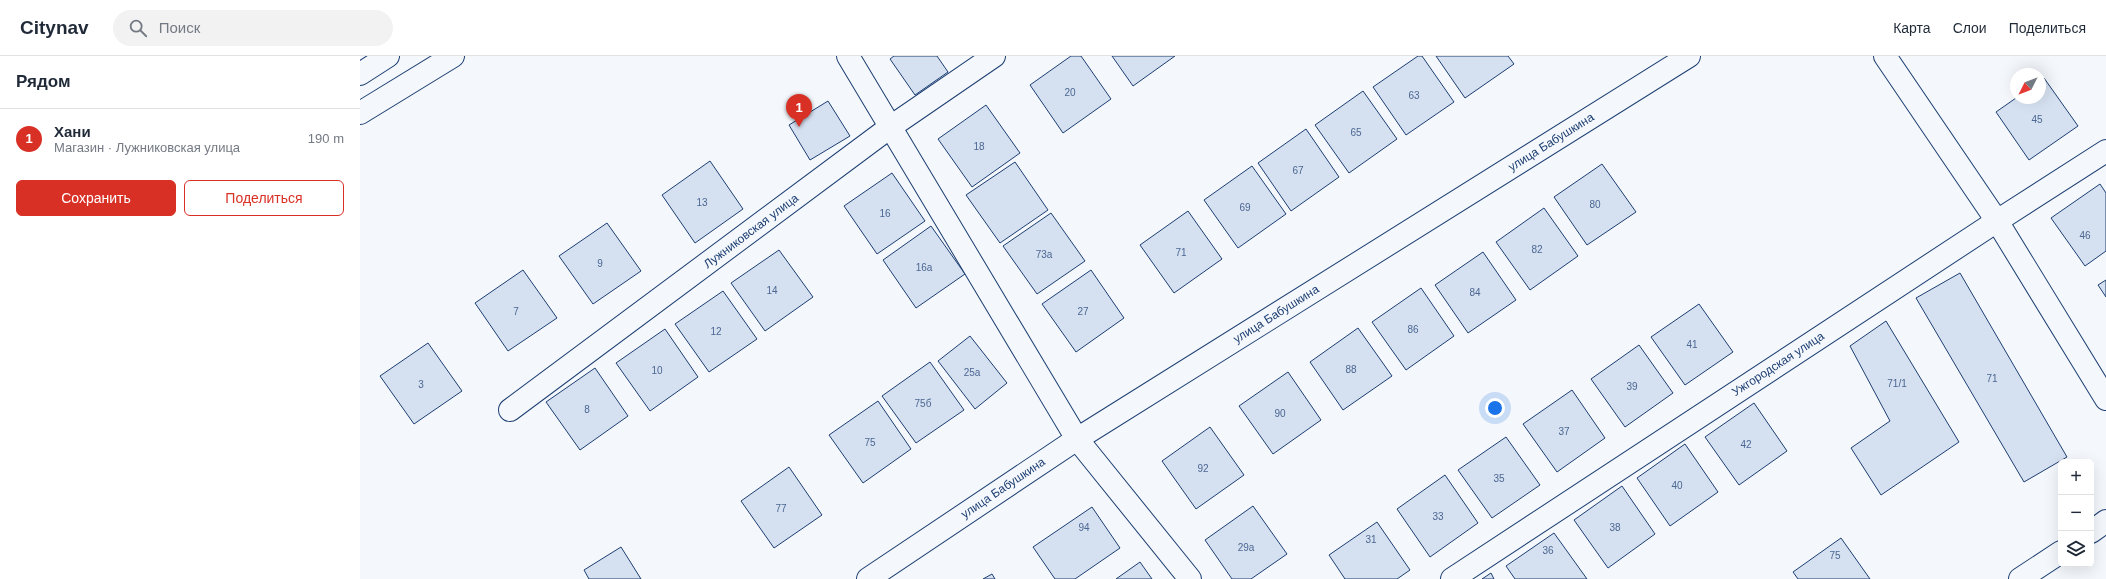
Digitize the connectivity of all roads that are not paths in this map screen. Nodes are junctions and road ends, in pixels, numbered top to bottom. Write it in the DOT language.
graph roads {
  1 [pos="388,56"];
  2 [pos="453,56"];
  3 [pos="848,56"];
  4 [pos="994,56"];
  5 [pos="1688,56"];
  6 [pos="1885,56"];
  7 [pos="360,74"];
  8 [pos="360,112"];
  9 [pos="889,128"];
  10 [pos="2106,152"];
  11 [pos="1997,221"];
  12 [pos="2106,399"];
  13 [pos="510,410"];
  14 [pos="1077,439"];
  15 [pos="2106,522"];
  16 [pos="2092,531"];
  17 [pos="2058,554"];
  18 [pos="868,579"];
  19 [pos="1190,579"];
  20 [pos="1452,579"];
  21 [pos="2020,579"];
  1 -- 7 [label="street"];
  2 -- 8 [label="street"];
  3 -- 9 [label="street"];
  4 -- 9 [label="street, Лужниковская улица"];
  5 -- 14 [label="street, улица Бабушкина"];
  6 -- 11 [label="street"];
  9 -- 13 [label="street, Лужниковская улица"];
  9 -- 14 [label="street"];
  10 -- 11 [label="street, Ужгородская улица"];
  11 -- 12 [label="street"];
  11 -- 20 [label="street, Ужгородская улица"];
  14 -- 18 [label="street, улица Бабушкина"];
  14 -- 19 [label="street"];
  15 -- 16 [label="street"];
  17 -- 21 [label="street"];
}
